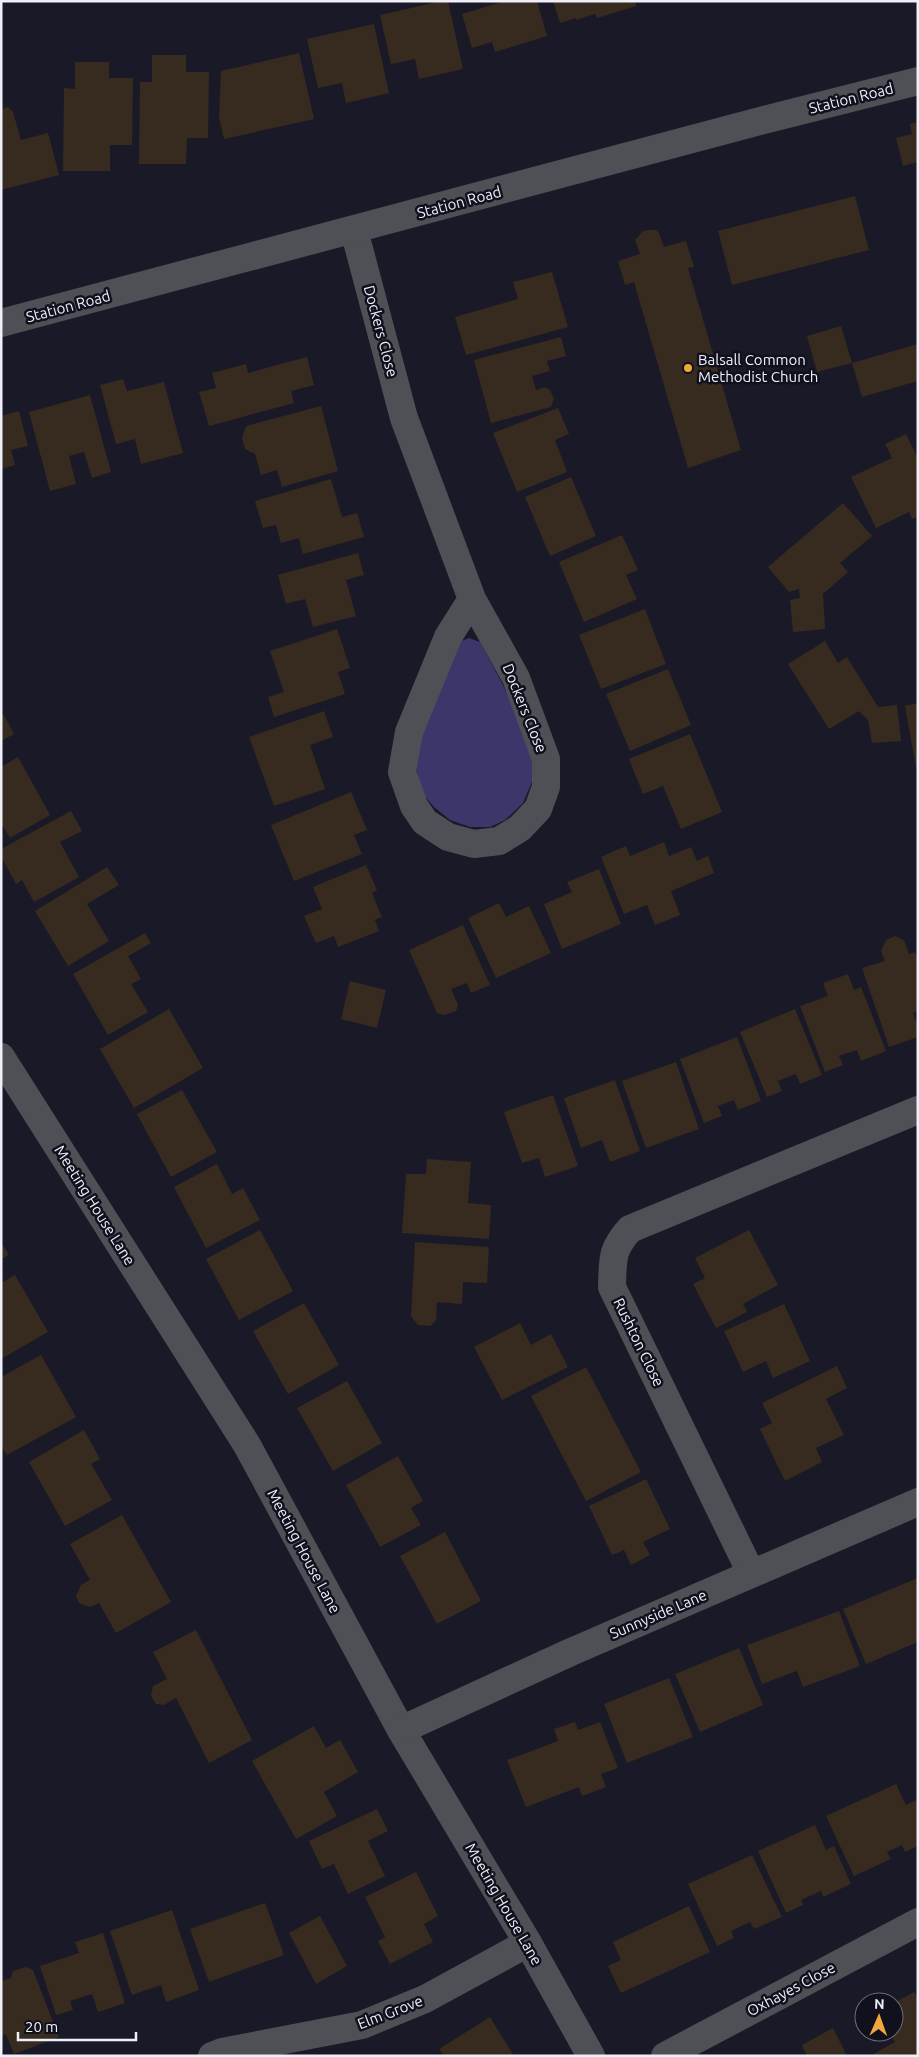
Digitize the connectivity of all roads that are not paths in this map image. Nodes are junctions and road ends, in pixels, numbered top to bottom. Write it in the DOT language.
graph roads {
  1 [pos="918,81"];
  2 [pos="354,230"];
  3 [pos="1,323"];
  4 [pos="472,599"];
  5 [pos="1,1057"];
  6 [pos="918,1110"];
  7 [pos="918,1502"];
  8 [pos="751,1573"];
  9 [pos="401,1730"];
  10 [pos="918,1922"];
  11 [pos="528,1943"];
  12 [pos="212,2056"];
  13 [pos="591,2056"];
  14 [pos="665,2056"];
  1 -- 2 [label="street, Station Road"];
  2 -- 3 [label="street, Station Road"];
  2 -- 4 [label="street, Dockers Close"];
  4 -- 4 [label="street, Dockers Close"];
  5 -- 9 [label="street, Meeting House Lane"];
  6 -- 8 [label="street, Rushton Close"];
  7 -- 8 [label="street, Sunnyside Lane"];
  8 -- 9 [label="street, Sunnyside Lane"];
  9 -- 11 [label="street, Meeting House Lane"];
  10 -- 14 [label="street, Oxhayes Close"];
  11 -- 12 [label="street, Elm Grove"];
  11 -- 13 [label="street, Meeting House Lane"];
}
